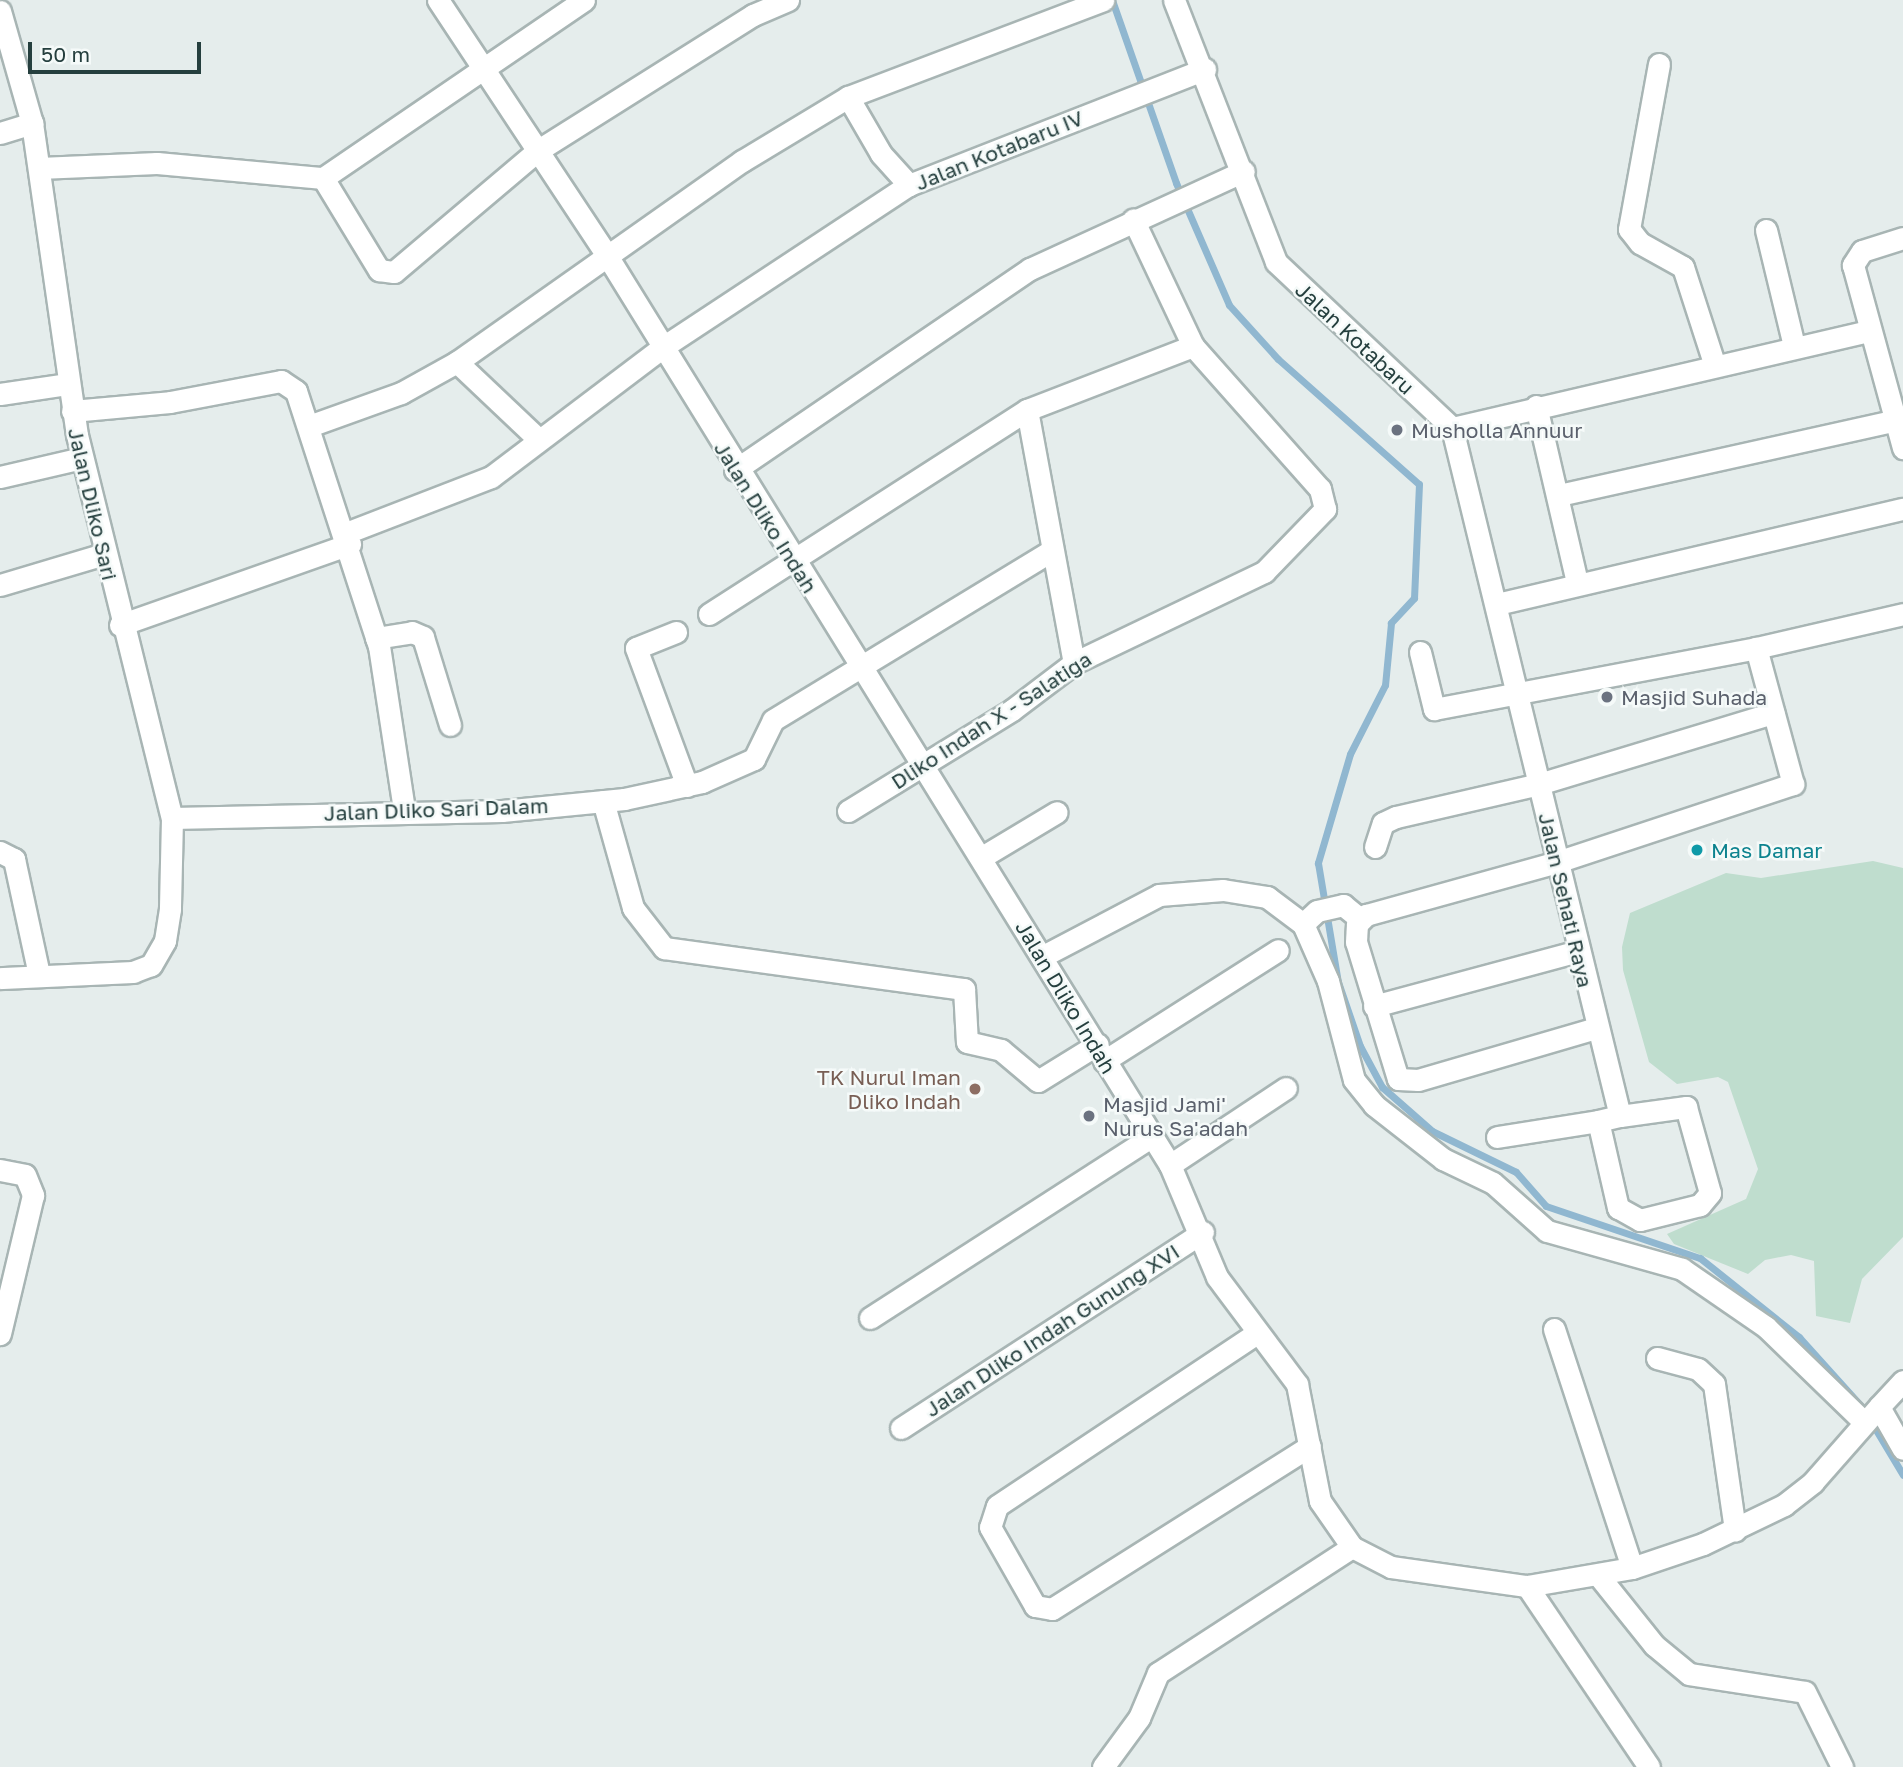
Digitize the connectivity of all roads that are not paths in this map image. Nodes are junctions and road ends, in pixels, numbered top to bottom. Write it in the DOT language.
graph roads {
  1 [pos="438,0"];
  2 [pos="584,0"];
  3 [pos="788,0"];
  4 [pos="1103,0"];
  5 [pos="1174,0"];
  6 [pos="747,8"];
  7 [pos="0,11"];
  8 [pos="1659,64"];
  9 [pos="1205,69"];
  10 [pos="482,71"];
  11 [pos="848,97"];
  12 [pos="32,124"];
  13 [pos="0,133"];
  14 [pos="537,151"];
  15 [pos="39,168"];
  16 [pos="1244,171"];
  17 [pos="323,178"];
  18 [pos="909,186"];
  19 [pos="1133,219"];
  20 [pos="1766,230"];
  21 [pos="1903,238"];
  22 [pos="606,254"];
  23 [pos="1868,331"];
  24 [pos="1193,346"];
  25 [pos="1794,346"];
  26 [pos="663,347"];
  27 [pos="457,362"];
  28 [pos="1714,363"];
  29 [pos="68,384"];
  30 [pos="0,394"];
  31 [pos="1536,406"];
  32 [pos="1027,410"];
  33 [pos="72,411"];
  34 [pos="1897,420"];
  35 [pos="309,426"];
  36 [pos="1452,428"];
  37 [pos="537,438"];
  38 [pos="1903,447"];
  39 [pos="82,458"];
  40 [pos="735,470"];
  41 [pos="0,477"];
  42 [pos="1559,495"];
  43 [pos="1903,509"];
  44 [pos="348,538"];
  45 [pos="1049,552"];
  46 [pos="104,554"];
  47 [pos="794,564"];
  48 [pos="1577,582"];
  49 [pos="0,585"];
  50 [pos="1497,604"];
  51 [pos="709,614"];
  52 [pos="1903,614"];
  53 [pos="120,625"];
  54 [pos="676,632"];
  55 [pos="376,638"];
  56 [pos="1756,648"];
  57 [pos="1420,652"];
  58 [pos="1074,663"];
  59 [pos="861,667"];
  60 [pos="1517,692"];
  61 [pos="1773,713"];
  62 [pos="450,725"];
  63 [pos="922,765"];
  64 [pos="1539,784"];
  65 [pos="687,786"];
  66 [pos="603,801"];
  67 [pos="404,809"];
  68 [pos="848,811"];
  69 [pos="1058,812"];
  70 [pos="172,818"];
  71 [pos="1376,847"];
  72 [pos="0,852"];
  73 [pos="982,857"];
  74 [pos="1557,862"];
  75 [pos="1310,917"];
  76 [pos="1360,919"];
  77 [pos="1278,950"];
  78 [pos="1578,951"];
  79 [pos="1043,956"];
  80 [pos="39,975"];
  81 [pos="0,978"];
  82 [pos="1374,1006"];
  83 [pos="1596,1028"];
  84 [pos="1101,1053"];
  85 [pos="1286,1088"];
  86 [pos="1620,1116"];
  87 [pos="1598,1121"];
  88 [pos="1497,1137"];
  89 [pos="1149,1138"];
  90 [pos="1170,1165"];
  91 [pos="0,1170"];
  92 [pos="1203,1232"];
  93 [pos="870,1318"];
  94 [pos="1554,1329"];
  95 [pos="0,1334"];
  96 [pos="1257,1334"];
  97 [pos="1657,1358"];
  98 [pos="1903,1381"];
  99 [pos="1871,1414"];
  100 [pos="901,1428"];
  101 [pos="1310,1446"];
  102 [pos="1903,1449"];
  103 [pos="1735,1530"];
  104 [pos="1352,1547"];
  105 [pos="1632,1568"];
  106 [pos="1598,1574"];
  107 [pos="1527,1587"];
  108 [pos="1103,1767"];
  109 [pos="1649,1767"];
  110 [pos="1842,1767"];
  1 -- 10 [label="street, Jalan Dliko Indah"];
  2 -- 10 [label="street"];
  3 -- 6 [label="street"];
  4 -- 11 [label="street"];
  5 -- 9 [label="street, Jalan Kotabaru"];
  6 -- 14 [label="street"];
  7 -- 12 [label="street, Jalan Dliko Sari"];
  8 -- 28 [label="street"];
  9 -- 16 [label="street, Jalan Kotabaru"];
  9 -- 18 [label="street, Jalan Kotabaru IV"];
  10 -- 14 [label="street, Jalan Dliko Indah"];
  10 -- 17 [label="street"];
  11 -- 18 [label="street"];
  11 -- 22 [label="street"];
  12 -- 13 [label="street"];
  12 -- 15 [label="street, Jalan Dliko Sari"];
  14 -- 17 [label="street"];
  14 -- 22 [label="street, Jalan Dliko Indah"];
  15 -- 17 [label="street"];
  15 -- 29 [label="street, Jalan Dliko Sari"];
  16 -- 19 [label="street"];
  16 -- 36 [label="street, Jalan Kotabaru"];
  18 -- 26 [label="street, Jalan Kotabaru IV"];
  19 -- 24 [label="street"];
  19 -- 40 [label="street"];
  20 -- 25 [label="street"];
  21 -- 23 [label="street"];
  22 -- 26 [label="street, Jalan Dliko Indah"];
  22 -- 27 [label="street"];
  23 -- 25 [label="street"];
  23 -- 34 [label="street"];
  24 -- 32 [label="street"];
  24 -- 58 [label="street, Dliko Indah X - Salatiga"];
  25 -- 28 [label="street"];
  26 -- 37 [label="street, Jalan Kotabaru IV"];
  26 -- 40 [label="street, Jalan Dliko Indah"];
  27 -- 35 [label="street"];
  27 -- 37 [label="street"];
  28 -- 31 [label="street"];
  29 -- 30 [label="street"];
  29 -- 33 [label="street, Jalan Dliko Sari"];
  31 -- 36 [label="street"];
  31 -- 42 [label="street"];
  32 -- 45 [label="street"];
  32 -- 47 [label="street"];
  33 -- 35 [label="street"];
  33 -- 39 [label="street, Jalan Dliko Sari"];
  34 -- 38 [label="street"];
  34 -- 42 [label="street"];
  35 -- 44 [label="street"];
  36 -- 50 [label="street, Jalan Sehati Raya"];
  37 -- 44 [label="street, Jalan Kotabaru IV"];
  39 -- 41 [label="street"];
  39 -- 46 [label="street, Jalan Dliko Sari"];
  40 -- 47 [label="street, Jalan Dliko Indah"];
  42 -- 48 [label="street"];
  43 -- 48 [label="street"];
  44 -- 53 [label="street, Jalan Kotabaru IV"];
  44 -- 55 [label="street"];
  45 -- 58 [label="street"];
  45 -- 59 [label="street, Jalan Dliko Sari Dalam"];
  46 -- 49 [label="street"];
  46 -- 53 [label="street, Jalan Dliko Sari"];
  47 -- 51 [label="street"];
  47 -- 59 [label="street, Jalan Dliko Indah"];
  48 -- 50 [label="street"];
  50 -- 60 [label="street, Jalan Sehati Raya"];
  52 -- 56 [label="street"];
  53 -- 70 [label="street, Jalan Dliko Sari"];
  54 -- 65 [label="street"];
  55 -- 62 [label="street"];
  55 -- 67 [label="street"];
  56 -- 60 [label="street"];
  56 -- 61 [label="street"];
  57 -- 60 [label="street"];
  58 -- 63 [label="street, Dliko Indah X - Salatiga"];
  59 -- 63 [label="street, Jalan Dliko Indah"];
  59 -- 65 [label="street, Jalan Dliko Sari Dalam"];
  60 -- 64 [label="street, Jalan Sehati Raya"];
  61 -- 64 [label="street"];
  61 -- 74 [label="street"];
  63 -- 68 [label="street, Dliko Indah X - Salatiga"];
  63 -- 73 [label="street, Jalan Dliko Indah"];
  64 -- 71 [label="street"];
  64 -- 74 [label="street, Jalan Sehati Raya"];
  65 -- 66 [label="street, Jalan Dliko Sari Dalam"];
  66 -- 67 [label="street, Jalan Dliko Sari Dalam"];
  66 -- 84 [label="street"];
  67 -- 70 [label="street, Jalan Dliko Sari Dalam"];
  69 -- 73 [label="street"];
  70 -- 80 [label="street, Jalan Dliko Sari"];
  72 -- 80 [label="street"];
  73 -- 79 [label="street, Jalan Dliko Indah"];
  74 -- 76 [label="street"];
  74 -- 78 [label="street, Jalan Sehati Raya"];
  75 -- 76 [label="street"];
  75 -- 79 [label="street"];
  75 -- 99 [label="street"];
  76 -- 82 [label="street"];
  77 -- 84 [label="street"];
  78 -- 82 [label="street"];
  78 -- 83 [label="street, Jalan Sehati Raya"];
  79 -- 84 [label="street, Jalan Dliko Indah"];
  80 -- 81 [label="street"];
  82 -- 83 [label="street"];
  83 -- 86 [label="street, Jalan Sehati Raya"];
  84 -- 89 [label="street, Jalan Dliko Indah"];
  85 -- 90 [label="street"];
  86 -- 87 [label="street"];
  86 -- 87 [label="street"];
  87 -- 88 [label="street"];
  89 -- 90 [label="street, Jalan Dliko Indah"];
  89 -- 93 [label="street"];
  90 -- 92 [label="street, Jalan Dliko Indah"];
  91 -- 95 [label="street"];
  92 -- 96 [label="street, Jalan Dliko Indah"];
  92 -- 100 [label="street, Jalan Dliko Indah Gunung XVI"];
  94 -- 105 [label="street"];
  96 -- 101 [label="street, Jalan Dliko Indah"];
  96 -- 101 [label="street"];
  97 -- 103 [label="street"];
  98 -- 99 [label="street, Jalan Dliko Indah"];
  99 -- 102 [label="street"];
  99 -- 103 [label="street, Jalan Dliko Indah"];
  101 -- 104 [label="street, Jalan Dliko Indah"];
  103 -- 105 [label="street, Jalan Dliko Indah"];
  104 -- 107 [label="street, Jalan Dliko Indah"];
  104 -- 108 [label="street"];
  105 -- 106 [label="street, Jalan Dliko Indah"];
  106 -- 107 [label="street, Jalan Dliko Indah"];
  106 -- 110 [label="street"];
  107 -- 109 [label="street"];
}
